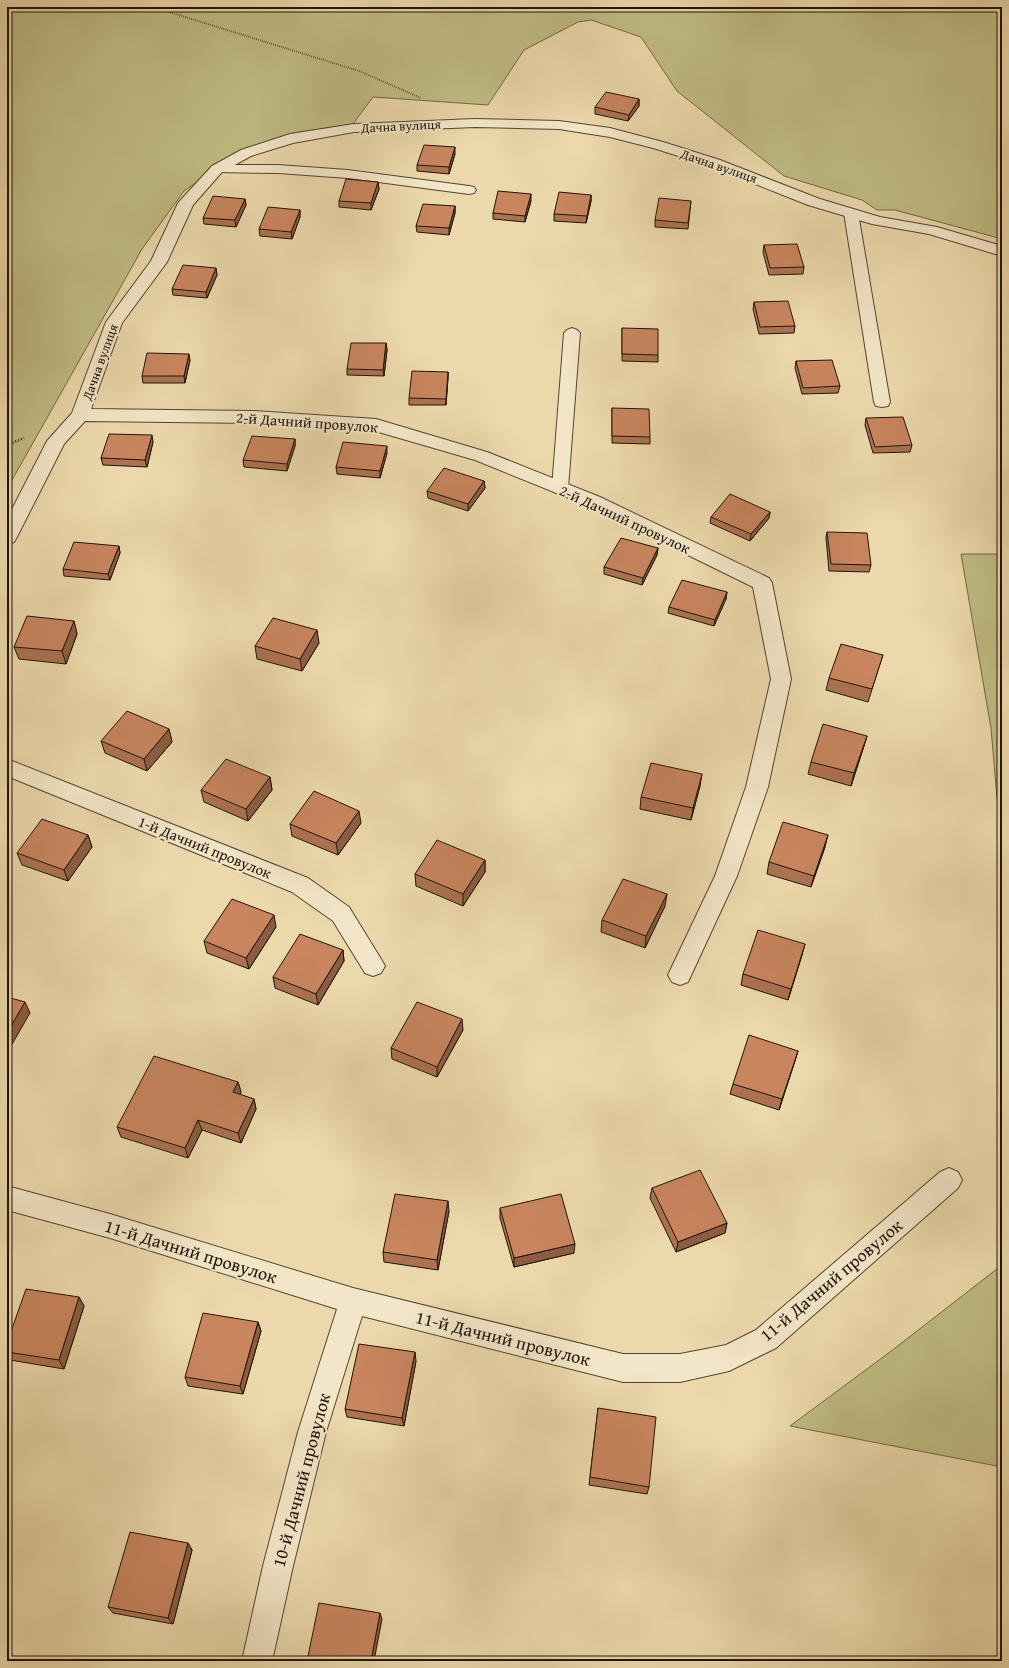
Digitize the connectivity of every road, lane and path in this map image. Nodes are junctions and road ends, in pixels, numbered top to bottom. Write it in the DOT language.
graph roads {
  1 [pos="153,7"];
  2 [pos="425,100"];
  3 [pos="218,169"];
  4 [pos="469,190"];
  5 [pos="851,213"];
  6 [pos="1002,251"];
  7 [pos="572,333"];
  8 [pos="882,402"];
  9 [pos="80,415"];
  10 [pos="560,488"];
  11 [pos="7,537"];
  12 [pos="7,768"];
  13 [pos="373,966"];
  14 [pos="680,976"];
  15 [pos="950,1180"];
  16 [pos="7,1198"];
  17 [pos="353,1301"];
  18 [pos="257,1661"];
  1 -- 2 [label="path"];
  3 -- 4 [label="lane"];
  3 -- 5 [label="street, Дачна вулиця"];
  3 -- 9 [label="street, Дачна вулиця"];
  5 -- 6 [label="street, Дачна вулиця"];
  5 -- 8 [label="lane"];
  7 -- 10 [label="lane"];
  9 -- 10 [label="street, 2-й Дачний провулок"];
  9 -- 11 [label="street, Дачна вулиця"];
  10 -- 14 [label="street, 2-й Дачний провулок"];
  12 -- 13 [label="street, 1-й Дачний провулок"];
  15 -- 17 [label="street, 11-й Дачний провулок"];
  16 -- 17 [label="street, 11-й Дачний провулок"];
  17 -- 18 [label="street, 10-й Дачний провулок"];
}
